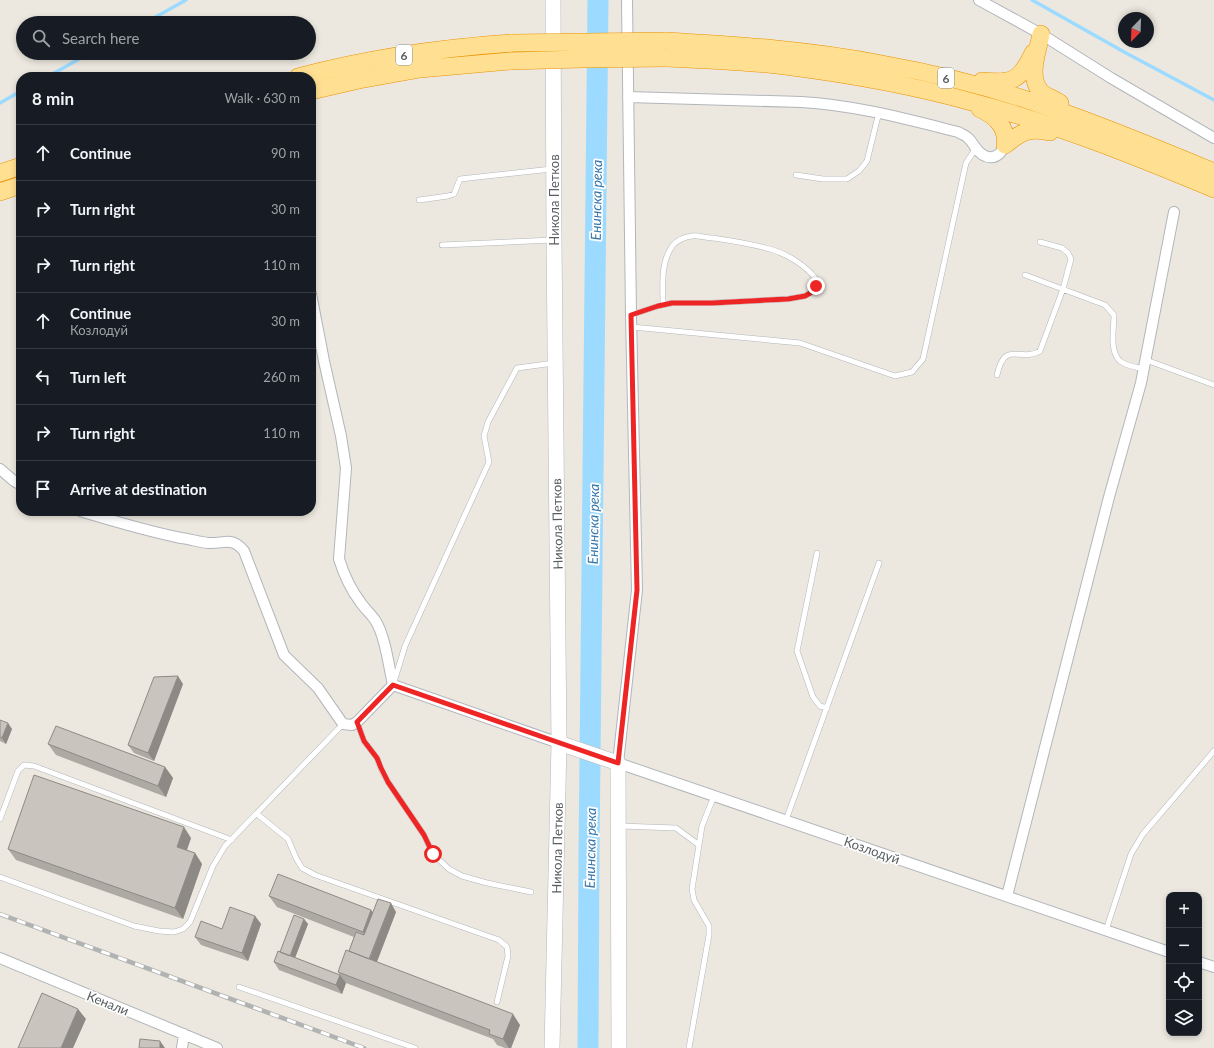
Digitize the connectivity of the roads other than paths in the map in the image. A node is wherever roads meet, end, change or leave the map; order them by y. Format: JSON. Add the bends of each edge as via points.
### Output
{"nodes":[{"id":1,"x":553,"y":0,"type":"edge"},
{"id":2,"x":627,"y":0,"type":"edge"},
{"id":3,"x":979,"y":0,"type":"edge"},
{"id":4,"x":1041,"y":34,"type":"junction"},
{"id":5,"x":666,"y":50,"type":"junction"},
{"id":6,"x":316,"y":73,"type":"edge"},
{"id":7,"x":940,"y":76,"type":"junction"},
{"id":8,"x":316,"y":90,"type":"edge"},
{"id":9,"x":938,"y":93,"type":"junction"},
{"id":10,"x":628,"y":97,"type":"junction"},
{"id":11,"x":879,"y":112,"type":"junction"},
{"id":12,"x":1107,"y":137,"type":"junction"},
{"id":13,"x":1214,"y":138,"type":"edge"},
{"id":14,"x":1005,"y":145,"type":"junction"},
{"id":15,"x":976,"y":148,"type":"junction"},
{"id":16,"x":16,"y":168,"type":"edge"},
{"id":17,"x":553,"y":169,"type":"junction"},
{"id":18,"x":1214,"y":172,"type":"edge"},
{"id":19,"x":0,"y":173,"type":"edge"},
{"id":20,"x":796,"y":175,"type":"dead end"},
{"id":21,"x":16,"y":187,"type":"edge"},
{"id":22,"x":1214,"y":190,"type":"edge"},
{"id":23,"x":0,"y":192,"type":"edge"},
{"id":24,"x":419,"y":200,"type":"dead end"},
{"id":25,"x":1174,"y":212,"type":"dead end"},
{"id":26,"x":554,"y":240,"type":"junction"},
{"id":27,"x":1040,"y":242,"type":"dead end"},
{"id":28,"x":442,"y":245,"type":"dead end"},
{"id":29,"x":1025,"y":275,"type":"dead end"},
{"id":30,"x":1063,"y":289,"type":"junction"},
{"id":31,"x":663,"y":305,"type":"junction"},
{"id":32,"x":631,"y":315,"type":"junction"},
{"id":33,"x":316,"y":320,"type":"edge"},
{"id":34,"x":632,"y":327,"type":"junction"},
{"id":35,"x":555,"y":363,"type":"junction"},
{"id":36,"x":1145,"y":364,"type":"junction"},
{"id":37,"x":997,"y":374,"type":"dead end"},
{"id":38,"x":1214,"y":385,"type":"edge"},
{"id":39,"x":0,"y":468,"type":"edge"},
{"id":40,"x":16,"y":482,"type":"edge"},
{"id":41,"x":96,"y":516,"type":"edge"},
{"id":42,"x":817,"y":553,"type":"dead end"},
{"id":43,"x":879,"y":563,"type":"dead end"},
{"id":44,"x":393,"y":685,"type":"junction"},
{"id":45,"x":827,"y":708,"type":"junction"},
{"id":46,"x":357,"y":722,"type":"junction"},
{"id":47,"x":343,"y":724,"type":"junction"},
{"id":48,"x":560,"y":743,"type":"junction"},
{"id":49,"x":1214,"y":751,"type":"edge"},
{"id":50,"x":612,"y":760,"type":"junction"},
{"id":51,"x":714,"y":796,"type":"junction"},
{"id":52,"x":257,"y":814,"type":"junction"},
{"id":53,"x":0,"y":819,"type":"edge"},
{"id":54,"x":786,"y":820,"type":"junction"},
{"id":55,"x":618,"y":826,"type":"junction"},
{"id":56,"x":232,"y":840,"type":"junction"},
{"id":57,"x":699,"y":845,"type":"junction"},
{"id":58,"x":0,"y":877,"type":"edge"},
{"id":59,"x":531,"y":892,"type":"dead end"},
{"id":60,"x":1007,"y":896,"type":"junction"},
{"id":61,"x":1106,"y":930,"type":"junction"},
{"id":62,"x":1166,"y":951,"type":"edge"},
{"id":63,"x":0,"y":958,"type":"edge"},
{"id":64,"x":1202,"y":963,"type":"edge"},
{"id":65,"x":1214,"y":967,"type":"edge"},
{"id":66,"x":239,"y":987,"type":"dead end"},
{"id":67,"x":497,"y":1002,"type":"dead end"},
{"id":68,"x":184,"y":1034,"type":"junction"},
{"id":69,"x":182,"y":1048,"type":"edge"},
{"id":70,"x":217,"y":1048,"type":"edge"},
{"id":71,"x":415,"y":1048,"type":"edge"},
{"id":72,"x":552,"y":1048,"type":"edge"},
{"id":73,"x":619,"y":1048,"type":"edge"},
{"id":74,"x":689,"y":1048,"type":"edge"}],
"edges":[{"from":1,"to":17,"type":"main road","name":"Никола Петков"},
{"from":2,"to":10,"type":"street"},
{"from":3,"to":4,"type":"street"},
{"from":4,"to":7,"type":"highway","via":[[1027,67],[1014,79],[995,82]]},
{"from":4,"to":12,"type":"highway","via":[[1034,68],[1036,85],[1041,92]]},
{"from":4,"to":13,"type":"street"},
{"from":5,"to":6,"type":"highway","number":"6","bridge":true,"via":[[512,43],[421,52]]},
{"from":5,"to":7,"type":"highway","number":"6","via":[[753,47],[881,63]]},
{"from":5,"to":8,"type":"highway","number":"6","bridge":true,"via":[[582,59],[511,61],[420,69]]},
{"from":5,"to":9,"type":"highway","number":"6","via":[[728,61],[868,78]]},
{"from":7,"to":12,"type":"highway","number":"6","via":[[1048,107]]},
{"from":9,"to":12,"type":"highway","number":"6"},
{"from":9,"to":14,"type":"highway","via":[[988,112],[1002,127]]},
{"from":10,"to":11,"type":"street","via":[[801,102]]},
{"from":10,"to":32,"type":"street"},
{"from":11,"to":15,"type":"street","via":[[958,132],[967,137]]},
{"from":11,"to":20,"type":"lane","via":[[867,162],[859,171],[847,179]]},
{"from":12,"to":14,"type":"highway","via":[[1036,130],[1017,136]]},
{"from":12,"to":18,"type":"highway","number":"6"},
{"from":12,"to":22,"type":"highway","number":"6","via":[[1156,165]]},
{"from":14,"to":15,"type":"street","via":[[999,154],[989,158],[983,156]]},
{"from":15,"to":34,"type":"lane","via":[[966,163],[924,359],[912,372],[895,376],[800,343]]},
{"from":16,"to":19,"type":"highway"},
{"from":17,"to":24,"type":"lane","via":[[460,179],[454,194]]},
{"from":17,"to":26,"type":"main road","name":"Никола Петков"},
{"from":21,"to":23,"type":"highway"},
{"from":25,"to":36,"type":"street"},
{"from":26,"to":28,"type":"lane"},
{"from":26,"to":35,"type":"main road","name":"Никола Петков"},
{"from":27,"to":30,"type":"lane","via":[[1062,248],[1071,259]]},
{"from":29,"to":30,"type":"lane"},
{"from":30,"to":36,"type":"lane","via":[[1105,305],[1114,315],[1115,351],[1120,360],[1130,365]]},
{"from":30,"to":37,"type":"lane","via":[[1040,351],[1034,355],[1005,356]]},
{"from":31,"to":31,"type":"lane","via":[[788,299],[812,292],[816,286],[816,279],[810,270],[774,250],[741,242],[693,236],[681,239],[673,245],[666,258],[663,272]]},
{"from":31,"to":32,"type":"lane"},
{"from":32,"to":34,"type":"street"},
{"from":33,"to":44,"type":"street","via":[[346,468],[339,559],[348,583],[375,621],[383,640]]},
{"from":34,"to":50,"type":"street","via":[[637,590]]},
{"from":35,"to":44,"type":"lane","via":[[517,368],[488,422],[484,436],[489,462],[405,646]]},
{"from":35,"to":48,"type":"main road","name":"Никола Петков"},
{"from":36,"to":38,"type":"lane"},
{"from":36,"to":60,"type":"street"},
{"from":39,"to":40,"type":"street"},
{"from":41,"to":47,"type":"street","via":[[208,543],[229,541],[239,544],[244,551],[284,655],[318,688]]},
{"from":42,"to":45,"type":"lane","via":[[797,651],[813,697],[820,706]]},
{"from":43,"to":45,"type":"lane"},
{"from":44,"to":46,"type":"street"},
{"from":44,"to":48,"type":"street"},
{"from":45,"to":54,"type":"lane"},
{"from":46,"to":47,"type":"street","via":[[352,725]]},
{"from":46,"to":59,"type":"lane","via":[[364,741],[377,758],[388,782],[424,835],[433,854],[449,869],[462,876]]},
{"from":47,"to":52,"type":"lane"},
{"from":48,"to":50,"type":"main road","name":"Козлодуй"},
{"from":48,"to":72,"type":"main road","name":"Никола Петков"},
{"from":49,"to":61,"type":"lane","via":[[1143,834],[1131,854]]},
{"from":50,"to":51,"type":"street","name":"Козлодуй"},
{"from":50,"to":55,"type":"main road"},
{"from":51,"to":54,"type":"street","name":"Козлодуй"},
{"from":51,"to":57,"type":"lane","via":[[702,826]]},
{"from":52,"to":56,"type":"lane"},
{"from":52,"to":67,"type":"lane","via":[[288,839],[302,868],[315,875],[499,940],[507,947],[508,956]]},
{"from":53,"to":56,"type":"lane","via":[[18,771],[24,765],[34,766]]},
{"from":54,"to":60,"type":"street","name":"Козлодуй"},
{"from":55,"to":57,"type":"lane","via":[[676,828]]},
{"from":55,"to":73,"type":"main road"},
{"from":56,"to":58,"type":"lane","via":[[225,846],[213,866],[190,922],[184,929],[174,932],[134,926]]},
{"from":57,"to":74,"type":"lane","via":[[692,889],[694,900],[709,926],[709,935]]},
{"from":60,"to":61,"type":"street","name":"Козлодуй"},
{"from":61,"to":62,"type":"street","name":"Козлодуй"},
{"from":63,"to":68,"type":"street","name":"Кенали"},
{"from":64,"to":65,"type":"street"},
{"from":66,"to":71,"type":"lane"},
{"from":68,"to":69,"type":"street"},
{"from":68,"to":70,"type":"street","name":"Кенали"}]}
